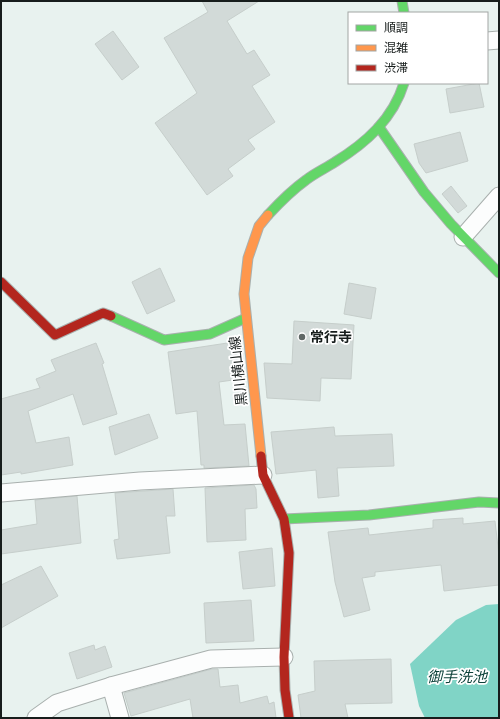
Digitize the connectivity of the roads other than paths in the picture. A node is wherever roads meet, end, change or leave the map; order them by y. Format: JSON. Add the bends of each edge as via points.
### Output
{"nodes":[{"id":1,"x":402,"y":1,"type":"edge"},
{"id":2,"x":404,"y":12,"type":"edge"},
{"id":3,"x":499,"y":40,"type":"edge"},
{"id":4,"x":488,"y":41,"type":"edge"},
{"id":5,"x":404,"y":84,"type":"edge"},
{"id":6,"x":378,"y":128,"type":"junction"},
{"id":7,"x":499,"y":196,"type":"edge"},
{"id":8,"x":463,"y":237,"type":"junction"},
{"id":9,"x":499,"y":273,"type":"edge"},
{"id":10,"x":1,"y":282,"type":"edge"},
{"id":11,"x":246,"y":318,"type":"junction"},
{"id":12,"x":263,"y":475,"type":"junction"},
{"id":13,"x":1,"y":493,"type":"edge"},
{"id":14,"x":499,"y":503,"type":"edge"},
{"id":15,"x":284,"y":518,"type":"junction"},
{"id":16,"x":284,"y":657,"type":"junction"},
{"id":17,"x":111,"y":686,"type":"junction"},
{"id":18,"x":36,"y":718,"type":"edge"},
{"id":19,"x":120,"y":718,"type":"edge"},
{"id":20,"x":289,"y":718,"type":"edge"}],
"edges":[{"from":1,"to":2,"type":"main road"},
{"from":3,"to":4,"type":"street"},
{"from":5,"to":6,"type":"main road","name":"黒川横山線","via":[[391,112]]},
{"from":6,"to":8,"type":"main road","via":[[424,192]]},
{"from":6,"to":11,"type":"main road","name":"黒川横山線","via":[[362,143],[284,197],[259,226],[248,258],[244,294]]},
{"from":7,"to":8,"type":"street"},
{"from":8,"to":9,"type":"main road"},
{"from":10,"to":11,"type":"main road","via":[[55,335],[103,314],[164,340],[210,334]]},
{"from":11,"to":12,"type":"main road","name":"黒川横山線"},
{"from":12,"to":13,"type":"street","via":[[140,481]]},
{"from":12,"to":15,"type":"main road","name":"黒川横山線"},
{"from":14,"to":15,"type":"main road","via":[[479,502],[369,515]]},
{"from":15,"to":16,"type":"main road","name":"黒川横山線","via":[[289,553]]},
{"from":16,"to":17,"type":"street","via":[[211,659]]},
{"from":16,"to":20,"type":"main road","name":"黒川横山線"},
{"from":17,"to":18,"type":"street","via":[[57,703]]},
{"from":17,"to":19,"type":"street"}]}
